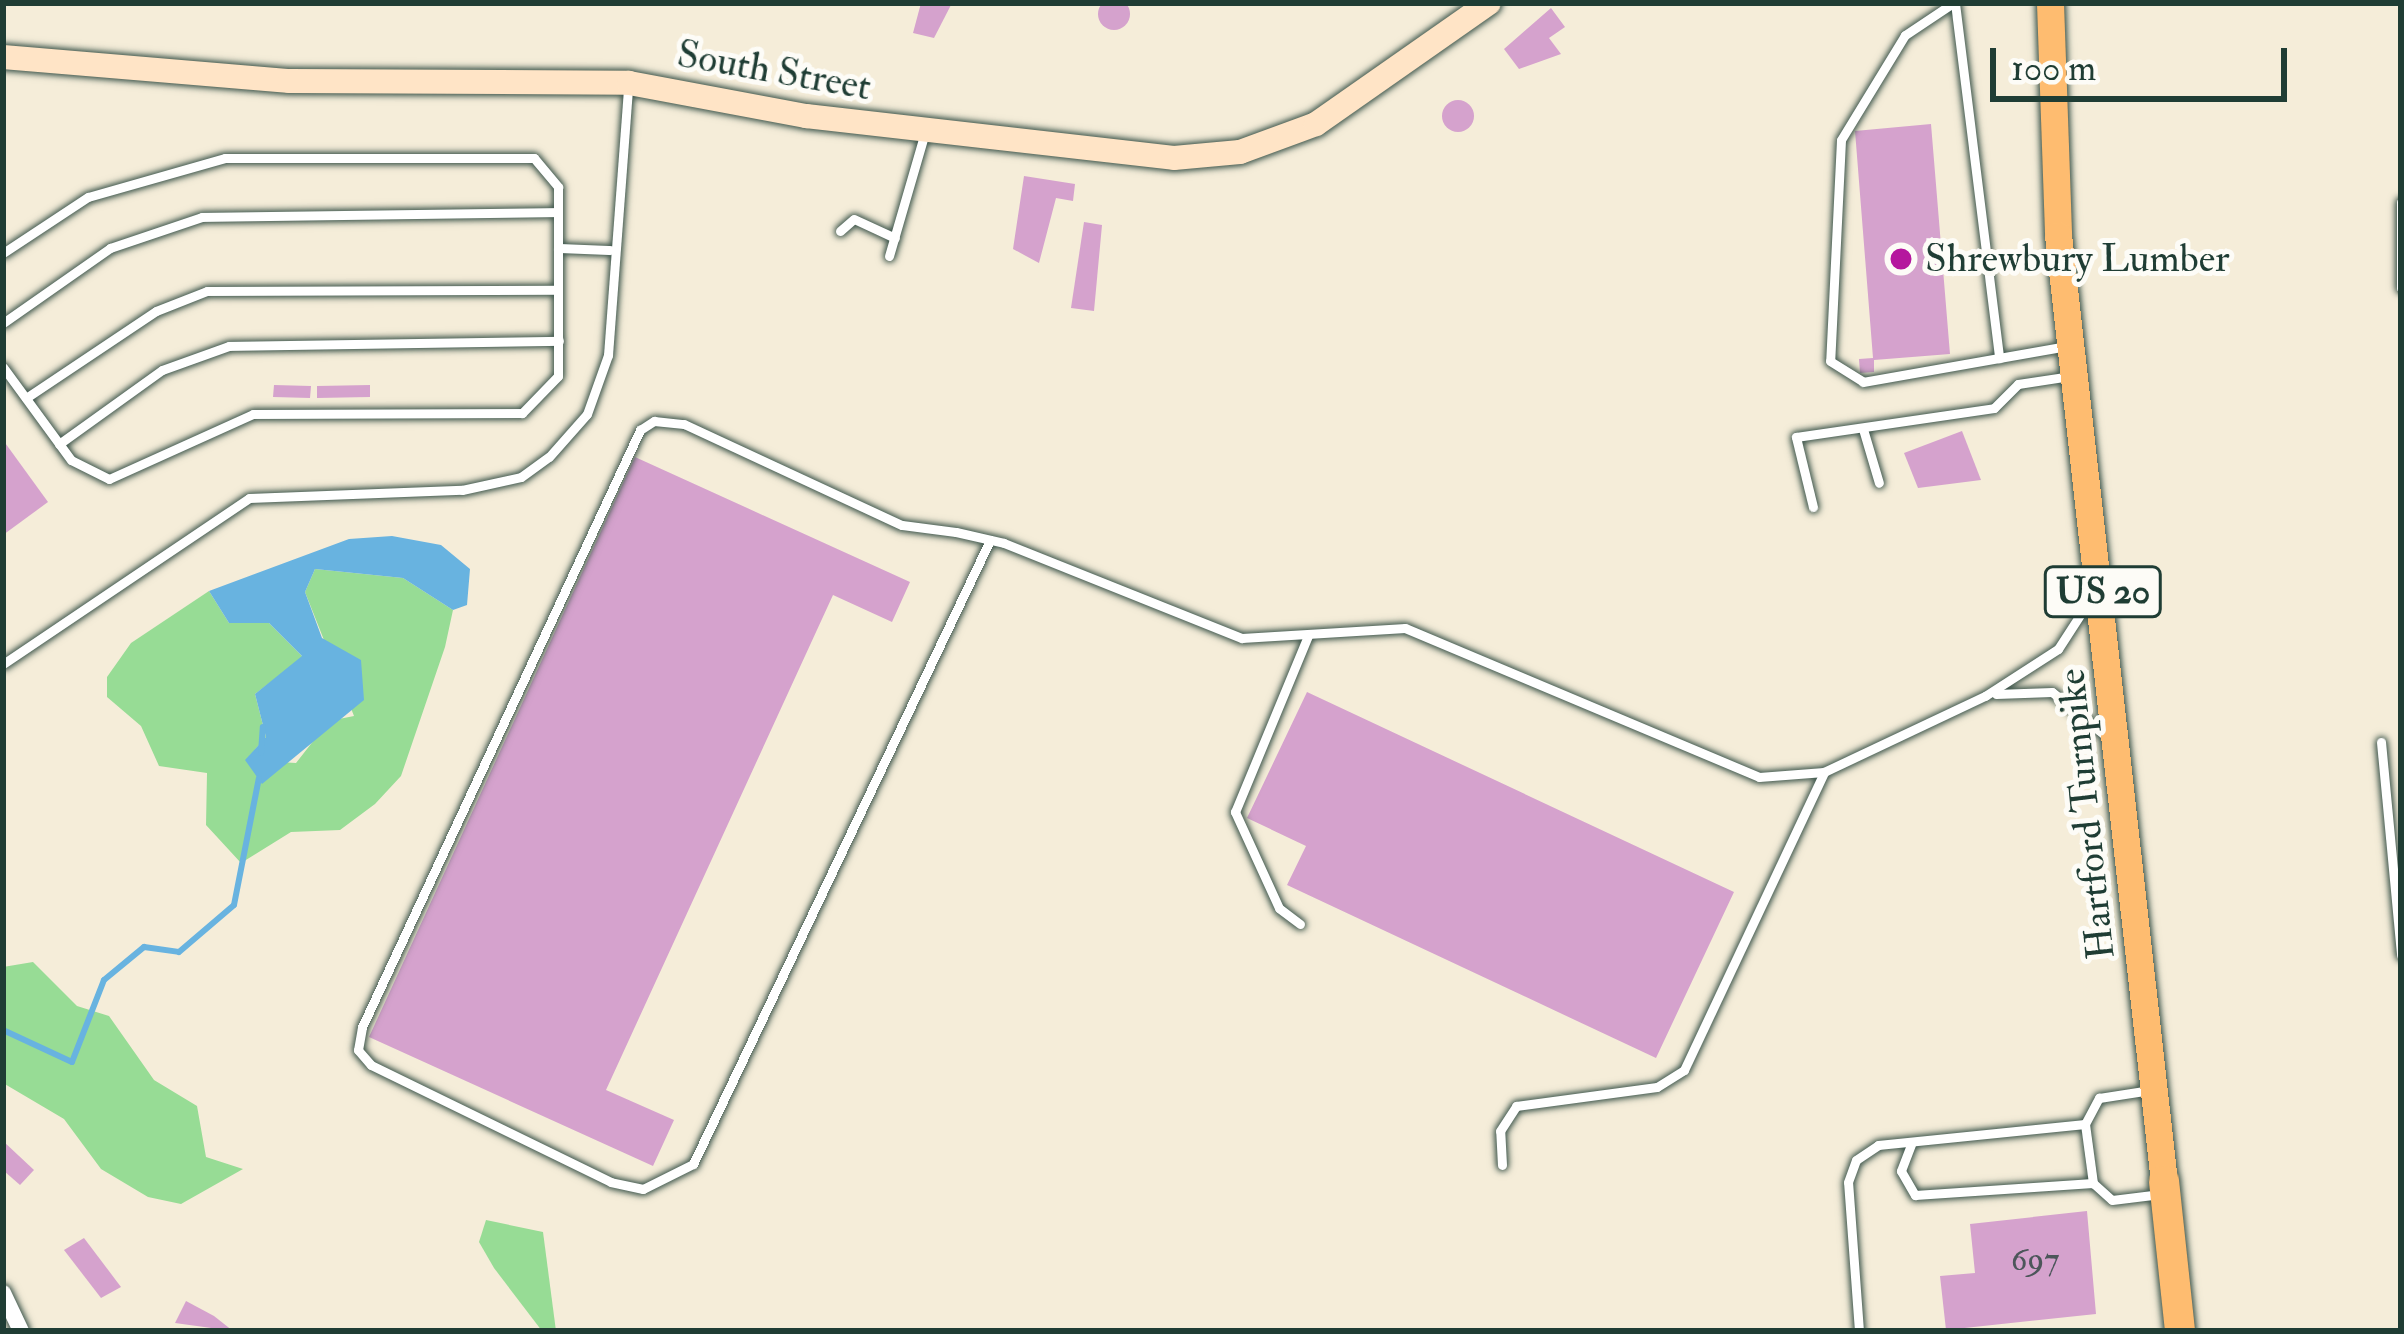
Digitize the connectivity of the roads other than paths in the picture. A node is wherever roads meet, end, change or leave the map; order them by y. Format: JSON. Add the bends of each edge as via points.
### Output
{"nodes":[{"id":1,"x":1489,"y":3,"type":"edge"},
{"id":2,"x":1954,"y":3,"type":"edge"},
{"id":3,"x":2050,"y":3,"type":"edge"},
{"id":4,"x":3,"y":57,"type":"edge"},
{"id":5,"x":629,"y":83,"type":"junction"},
{"id":6,"x":925,"y":132,"type":"junction"},
{"id":7,"x":2401,"y":202,"type":"edge"},
{"id":8,"x":558,"y":212,"type":"junction"},
{"id":9,"x":840,"y":231,"type":"dead end"},
{"id":10,"x":895,"y":238,"type":"junction"},
{"id":11,"x":558,"y":248,"type":"junction"},
{"id":12,"x":610,"y":250,"type":"junction"},
{"id":13,"x":3,"y":253,"type":"edge"},
{"id":14,"x":890,"y":256,"type":"dead end"},
{"id":15,"x":2401,"y":288,"type":"edge"},
{"id":16,"x":558,"y":290,"type":"junction"},
{"id":17,"x":3,"y":323,"type":"edge"},
{"id":18,"x":559,"y":340,"type":"junction"},
{"id":19,"x":2072,"y":345,"type":"junction"},
{"id":20,"x":1999,"y":358,"type":"junction"},
{"id":21,"x":3,"y":367,"type":"edge"},
{"id":22,"x":2077,"y":375,"type":"junction"},
{"id":23,"x":26,"y":398,"type":"junction"},
{"id":24,"x":1862,"y":429,"type":"junction"},
{"id":25,"x":59,"y":443,"type":"junction"},
{"id":26,"x":1879,"y":483,"type":"dead end"},
{"id":27,"x":1813,"y":506,"type":"dead end"},
{"id":28,"x":990,"y":540,"type":"junction"},
{"id":29,"x":2100,"y":564,"type":"junction"},
{"id":30,"x":1308,"y":636,"type":"junction"},
{"id":31,"x":3,"y":664,"type":"edge"},
{"id":32,"x":1985,"y":696,"type":"junction"},
{"id":33,"x":2381,"y":742,"type":"dead end"},
{"id":34,"x":2120,"y":754,"type":"junction"},
{"id":35,"x":1824,"y":772,"type":"junction"},
{"id":36,"x":1300,"y":924,"type":"dead end"},
{"id":37,"x":2401,"y":955,"type":"edge"},
{"id":38,"x":2155,"y":1089,"type":"junction"},
{"id":39,"x":2086,"y":1124,"type":"junction"},
{"id":40,"x":1912,"y":1142,"type":"junction"},
{"id":41,"x":1502,"y":1165,"type":"dead end"},
{"id":42,"x":2092,"y":1183,"type":"junction"},
{"id":43,"x":2165,"y":1187,"type":"junction"},
{"id":44,"x":3,"y":1292,"type":"edge"},
{"id":45,"x":21,"y":1331,"type":"edge"},
{"id":46,"x":1859,"y":1331,"type":"edge"},
{"id":47,"x":2180,"y":1331,"type":"edge"}],
"edges":[{"from":1,"to":6,"type":"street","name":"South Street","via":[[1342,109],[1240,152],[1107,155]]},
{"from":2,"to":20,"type":"lane"},
{"from":2,"to":20,"type":"lane","via":[[1905,35],[1841,140],[1830,361],[1863,382]]},
{"from":3,"to":19,"type":"main road","name":"Hartford Turnpike","number":"US 20"},
{"from":4,"to":5,"type":"street","name":"South Street","via":[[290,81]]},
{"from":5,"to":6,"type":"street","name":"South Street"},
{"from":5,"to":12,"type":"lane"},
{"from":6,"to":10,"type":"lane"},
{"from":7,"to":15,"type":"lane"},
{"from":8,"to":11,"type":"lane"},
{"from":8,"to":13,"type":"lane","via":[[554,172],[534,158],[250,155],[128,180]]},
{"from":8,"to":17,"type":"lane","via":[[274,210],[185,221],[110,248]]},
{"from":9,"to":10,"type":"lane","via":[[854,219]]},
{"from":10,"to":14,"type":"lane"},
{"from":11,"to":12,"type":"lane"},
{"from":11,"to":16,"type":"lane"},
{"from":12,"to":31,"type":"lane","via":[[601,384],[571,436],[521,477],[462,490],[249,498]]},
{"from":16,"to":18,"type":"lane"},
{"from":16,"to":23,"type":"lane","via":[[207,292],[155,310]]},
{"from":18,"to":25,"type":"lane","via":[[229,346],[162,370]]},
{"from":18,"to":25,"type":"lane","via":[[554,388],[522,413],[253,414],[109,479]]},
{"from":19,"to":20,"type":"lane"},
{"from":19,"to":22,"type":"main road","name":"Hartford Turnpike","number":"US 20"},
{"from":21,"to":23,"type":"lane"},
{"from":22,"to":24,"type":"lane","via":[[2018,384],[1994,408]]},
{"from":22,"to":29,"type":"main road","name":"Hartford Turnpike","number":"US 20"},
{"from":23,"to":25,"type":"lane"},
{"from":24,"to":26,"type":"lane"},
{"from":24,"to":27,"type":"lane","via":[[1796,437]]},
{"from":28,"to":28,"type":"lane","via":[[693,1164],[644,1189],[611,1183],[371,1065],[358,1050],[640,430],[684,424],[902,525]]},
{"from":28,"to":30,"type":"lane","via":[[1172,617],[1242,638]]},
{"from":29,"to":32,"type":"lane","via":[[2083,620],[2058,649]]},
{"from":29,"to":34,"type":"main road","name":"Hartford Turnpike","number":"US 20"},
{"from":30,"to":35,"type":"lane","via":[[1405,628],[1759,777]]},
{"from":30,"to":36,"type":"lane","via":[[1235,812],[1279,908]]},
{"from":32,"to":34,"type":"lane","via":[[2052,692]]},
{"from":32,"to":35,"type":"lane"},
{"from":33,"to":37,"type":"lane"},
{"from":34,"to":38,"type":"main road","name":"Hartford Turnpike","number":"US 20"},
{"from":35,"to":41,"type":"lane","via":[[1684,1070],[1658,1087],[1516,1106],[1500,1131]]},
{"from":38,"to":39,"type":"lane","via":[[2099,1098]]},
{"from":38,"to":43,"type":"main road","name":"Hartford Turnpike","number":"US 20"},
{"from":39,"to":40,"type":"lane"},
{"from":39,"to":42,"type":"lane"},
{"from":40,"to":42,"type":"lane","via":[[1901,1171],[1915,1195]]},
{"from":40,"to":46,"type":"lane","via":[[1878,1145],[1848,1182]]},
{"from":42,"to":43,"type":"lane","via":[[2112,1200]]},
{"from":43,"to":47,"type":"highway","name":"Hartford Turnpike","number":"US 20"},
{"from":44,"to":45,"type":"street"}]}
